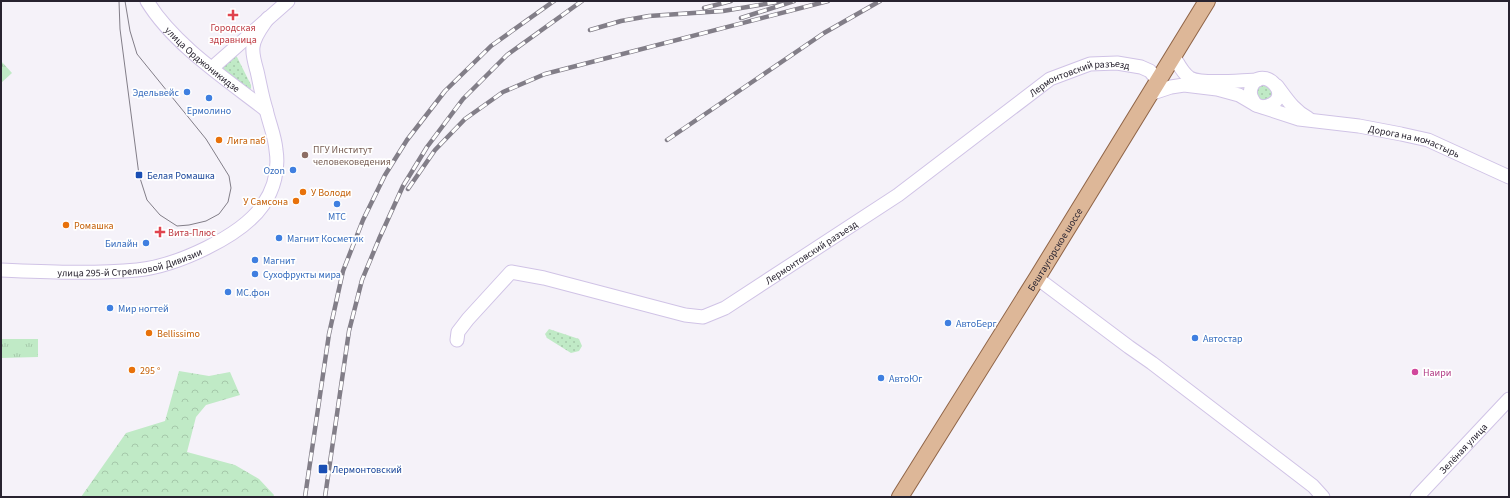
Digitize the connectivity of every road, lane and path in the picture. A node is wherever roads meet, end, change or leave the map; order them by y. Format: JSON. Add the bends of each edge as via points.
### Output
{"nodes":[{"id":1,"x":147,"y":1,"type":"edge"},
{"id":2,"x":288,"y":1,"type":"edge"},
{"id":3,"x":1207,"y":1,"type":"edge"},
{"id":4,"x":268,"y":18,"type":"junction"},
{"id":5,"x":1174,"y":55,"type":"junction"},
{"id":6,"x":212,"y":68,"type":"junction"},
{"id":7,"x":1258,"y":80,"type":"junction"},
{"id":8,"x":1278,"y":86,"type":"junction"},
{"id":9,"x":1154,"y":87,"type":"junction"},
{"id":10,"x":1260,"y":106,"type":"junction"},
{"id":11,"x":266,"y":110,"type":"junction"},
{"id":12,"x":1315,"y":121,"type":"junction"},
{"id":13,"x":1509,"y":177,"type":"edge"},
{"id":14,"x":1,"y":270,"type":"edge"},
{"id":15,"x":1037,"y":278,"type":"junction"},
{"id":16,"x":457,"y":340,"type":"dead end"},
{"id":17,"x":1509,"y":400,"type":"edge"},
{"id":18,"x":900,"y":497,"type":"edge"},
{"id":19,"x":1323,"y":497,"type":"edge"},
{"id":20,"x":1417,"y":497,"type":"edge"}],
"edges":[{"from":1,"to":6,"type":"street","name":"улица Орджоникидзе","via":[[164,25]]},
{"from":2,"to":4,"type":"street"},
{"from":3,"to":5,"type":"main road","name":"Бештаугорское шоссе"},
{"from":4,"to":6,"type":"street"},
{"from":4,"to":11,"type":"street","name":"улица 295-й Стрелковой Дивизии","via":[[255,38],[252,48]]},
{"from":5,"to":7,"type":"street","via":[[1190,78],[1202,81]]},
{"from":5,"to":9,"type":"main road","name":"Бештаугорское шоссе"},
{"from":6,"to":11,"type":"street","name":"улица Орджоникидзе"},
{"from":7,"to":8,"type":"street","via":[[1266,78]]},
{"from":7,"to":10,"type":"street","via":[[1252,84],[1250,92],[1251,99]]},
{"from":8,"to":10,"type":"street","via":[[1279,94],[1276,101],[1271,106]]},
{"from":8,"to":12,"type":"street","via":[[1291,105]]},
{"from":9,"to":10,"type":"street","name":"Дорога на монастырь","via":[[1184,85],[1217,89],[1239,95]]},
{"from":9,"to":15,"type":"main road","name":"Бештаугорское шоссе"},
{"from":9,"to":16,"type":"street","name":"Лермонтовский разъезд","via":[[1150,71],[1117,63],[1090,64],[1050,79],[898,195],[725,308],[703,317],[685,315],[544,278],[511,272],[468,319],[458,332]]},
{"from":10,"to":12,"type":"street","name":"Дорога на монастырь","via":[[1299,119]]},
{"from":11,"to":14,"type":"street","name":"улица 295-й Стрелковой Дивизии","via":[[277,151],[274,179],[263,205],[234,232],[179,259],[138,270],[53,273]]},
{"from":12,"to":13,"type":"street","name":"Дорога на монастырь","via":[[1360,126],[1428,140]]},
{"from":15,"to":18,"type":"main road","name":"Бештаугорское шоссе"},
{"from":15,"to":19,"type":"street","via":[[1313,486]]},
{"from":17,"to":20,"type":"street","name":"Зелёная улица"}]}
